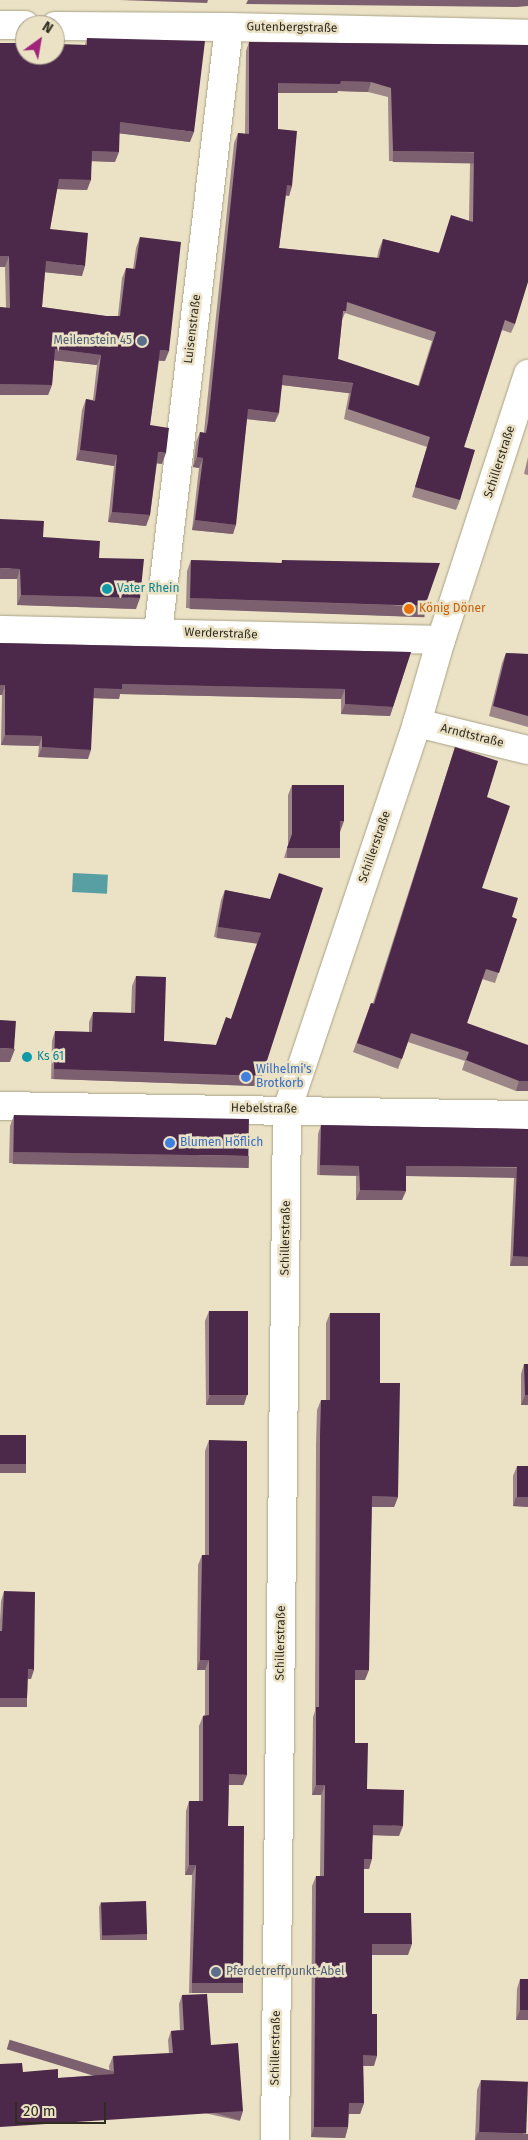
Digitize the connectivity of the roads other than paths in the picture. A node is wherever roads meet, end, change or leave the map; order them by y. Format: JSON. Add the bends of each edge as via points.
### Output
{"nodes":[{"id":1,"x":0,"y":25,"type":"edge"},
{"id":2,"x":15,"y":26,"type":"edge"},
{"id":3,"x":65,"y":26,"type":"edge"},
{"id":4,"x":229,"y":27,"type":"junction"},
{"id":5,"x":528,"y":34,"type":"edge"},
{"id":6,"x":528,"y":374,"type":"edge"},
{"id":7,"x":522,"y":414,"type":"edge"},
{"id":8,"x":0,"y":630,"type":"edge"},
{"id":9,"x":158,"y":632,"type":"junction"},
{"id":10,"x":441,"y":640,"type":"junction"},
{"id":11,"x":417,"y":722,"type":"junction"},
{"id":12,"x":528,"y":750,"type":"edge"},
{"id":13,"x":0,"y":1106,"type":"edge"},
{"id":14,"x":287,"y":1110,"type":"junction"},
{"id":15,"x":528,"y":1115,"type":"edge"},
{"id":16,"x":275,"y":2140,"type":"edge"}],
"edges":[{"from":1,"to":2,"type":"street"},
{"from":3,"to":4,"type":"street","name":"Gutenbergstraße"},
{"from":4,"to":5,"type":"street","name":"Gutenbergstraße"},
{"from":4,"to":9,"type":"street","name":"Luisenstraße"},
{"from":6,"to":7,"type":"street","name":"Schillerstraße"},
{"from":7,"to":10,"type":"street","name":"Schillerstraße"},
{"from":8,"to":9,"type":"street","name":"Werderstraße"},
{"from":9,"to":10,"type":"street","name":"Werderstraße"},
{"from":10,"to":11,"type":"street","name":"Schillerstraße"},
{"from":11,"to":12,"type":"street","name":"Arndtstraße"},
{"from":11,"to":14,"type":"street","name":"Schillerstraße"},
{"from":13,"to":14,"type":"street","name":"Hebelstraße"},
{"from":14,"to":15,"type":"street","name":"Hebelstraße"},
{"from":14,"to":16,"type":"street","name":"Schillerstraße"}]}
